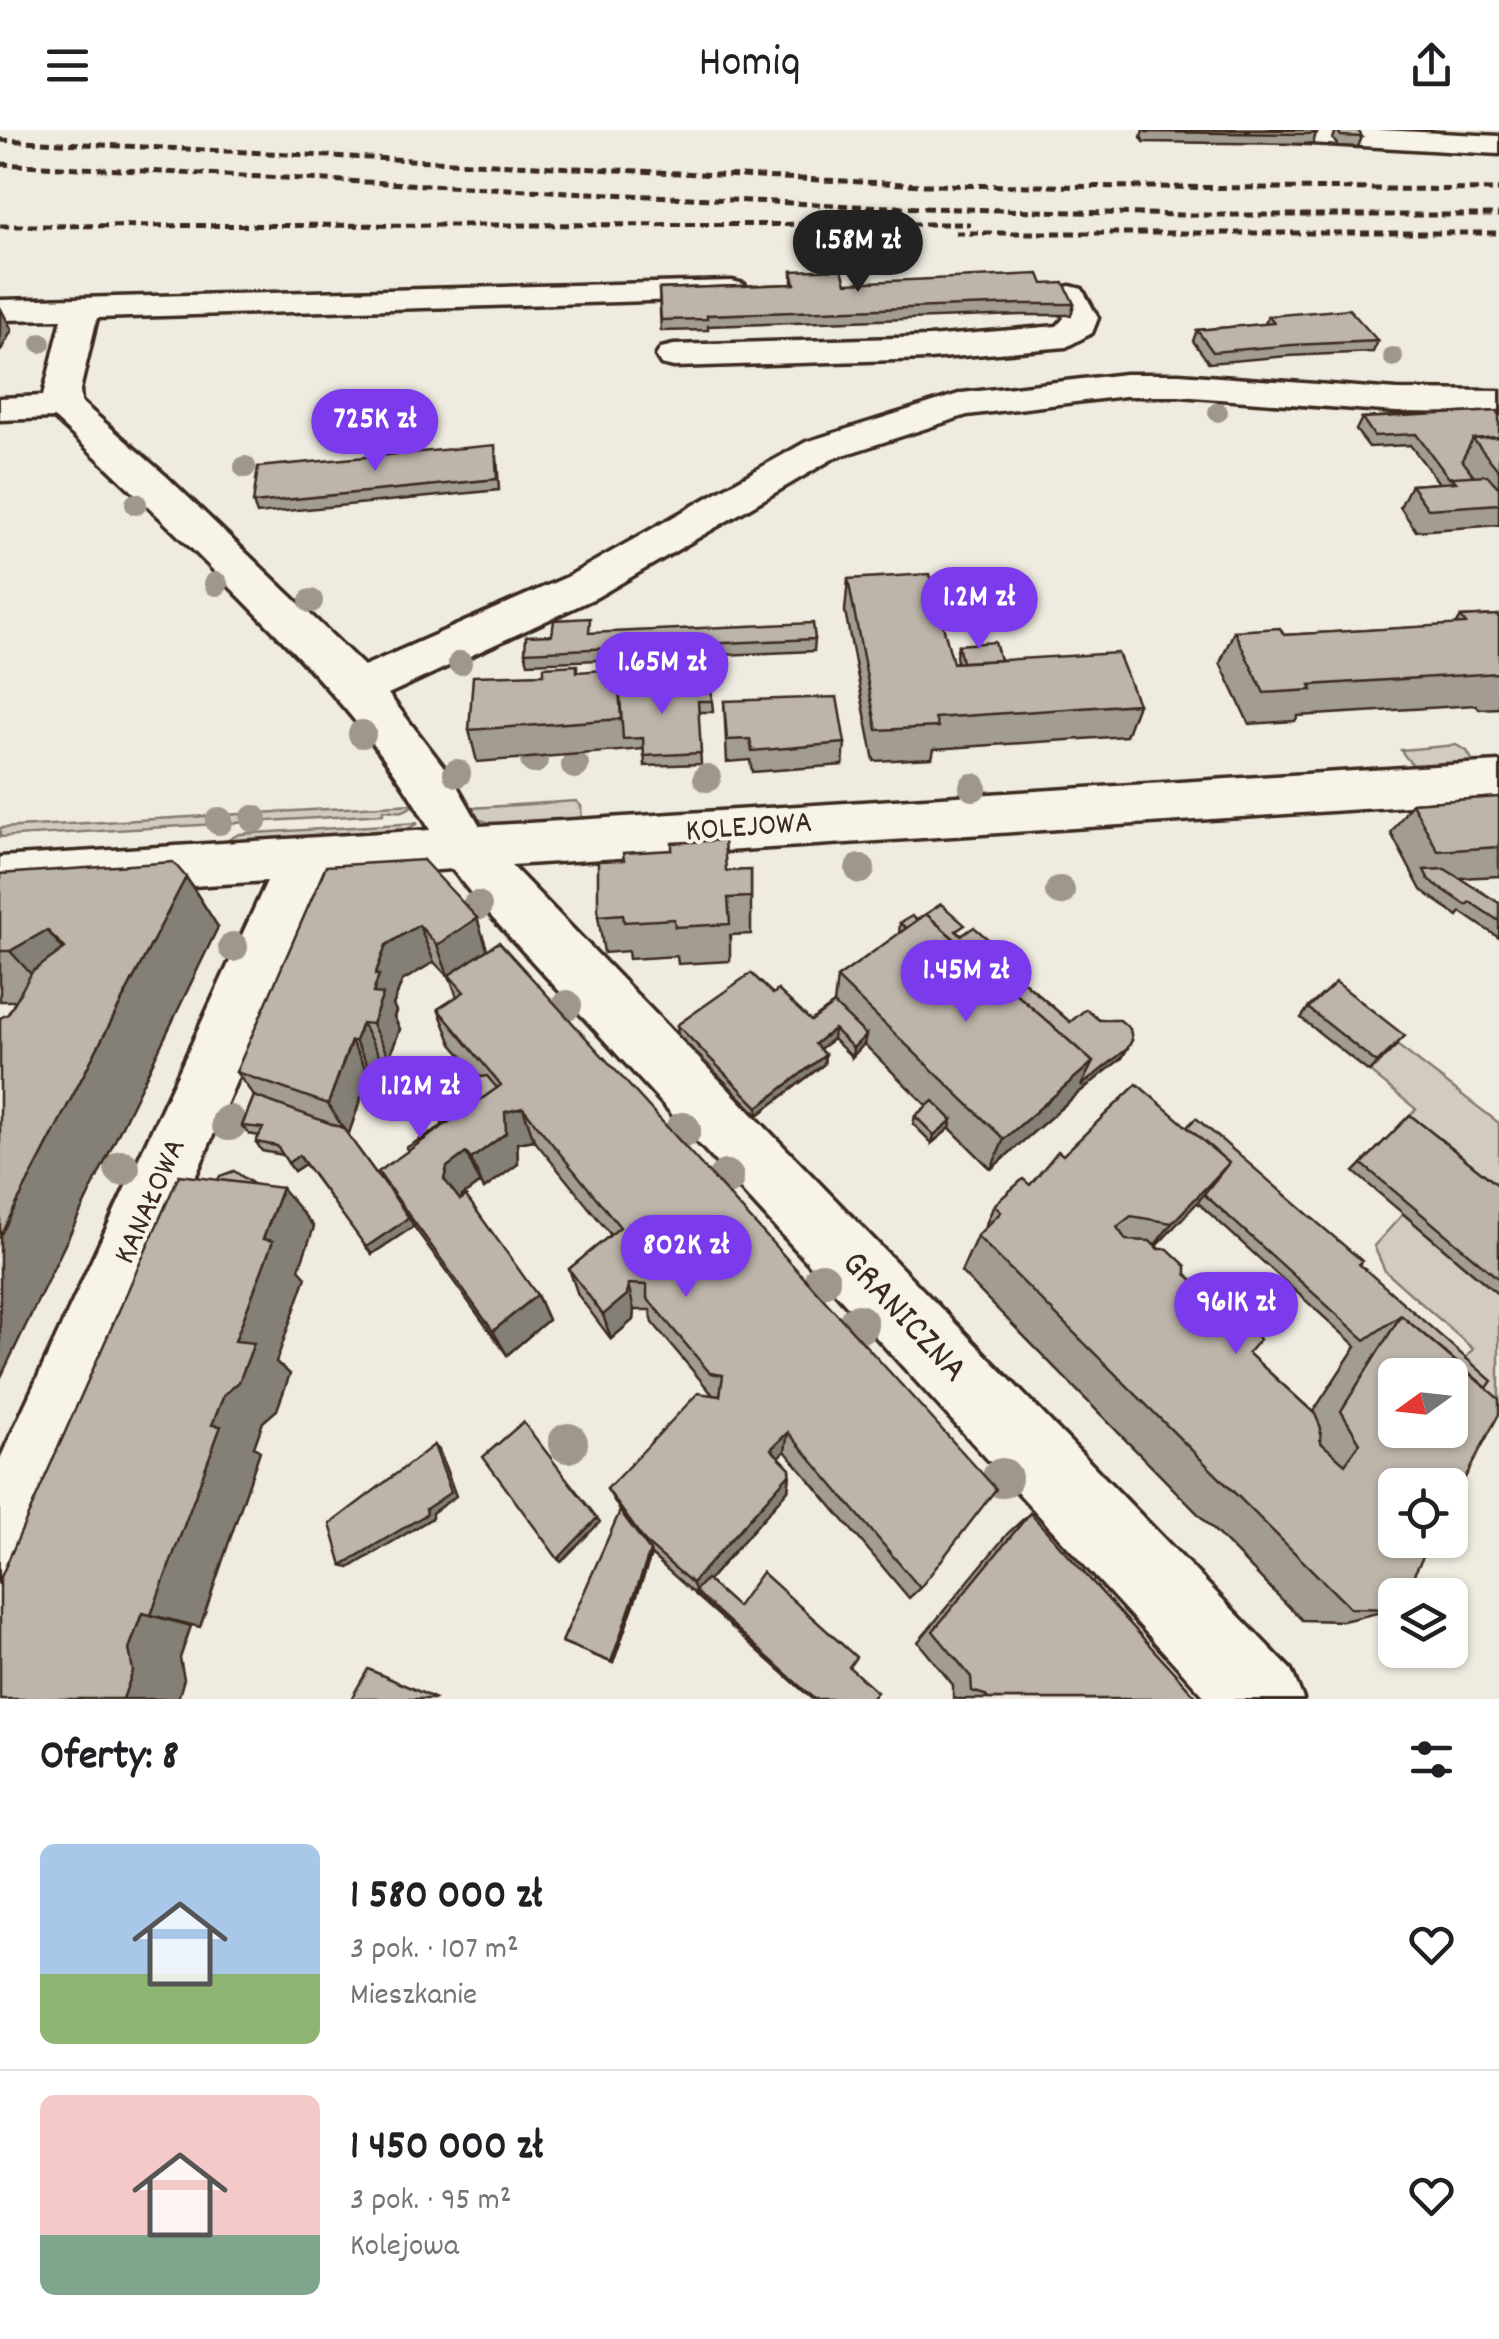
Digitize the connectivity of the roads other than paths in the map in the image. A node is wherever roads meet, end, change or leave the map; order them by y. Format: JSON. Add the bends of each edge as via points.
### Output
{"nodes":[{"id":1,"x":1219,"y":131,"type":"edge"},
{"id":2,"x":1499,"y":145,"type":"edge"},
{"id":3,"x":755,"y":290,"type":"edge"},
{"id":4,"x":1070,"y":296,"type":"edge"},
{"id":5,"x":82,"y":307,"type":"junction"},
{"id":6,"x":0,"y":310,"type":"edge"},
{"id":7,"x":928,"y":348,"type":"junction"},
{"id":8,"x":674,"y":356,"type":"dead end"},
{"id":9,"x":1499,"y":402,"type":"edge"},
{"id":10,"x":962,"y":404,"type":"junction"},
{"id":11,"x":64,"y":406,"type":"junction"},
{"id":12,"x":0,"y":409,"type":"edge"},
{"id":13,"x":358,"y":688,"type":"junction"},
{"id":14,"x":1499,"y":782,"type":"edge"},
{"id":15,"x":465,"y":848,"type":"junction"},
{"id":16,"x":304,"y":860,"type":"junction"},
{"id":17,"x":0,"y":878,"type":"edge"},
{"id":18,"x":0,"y":1544,"type":"edge"},
{"id":19,"x":1262,"y":1699,"type":"edge"}],
"edges":[{"from":1,"to":2,"type":"street"},
{"from":3,"to":5,"type":"street"},
{"from":4,"to":7,"type":"street","via":[[1081,318],[1066,336]]},
{"from":5,"to":6,"type":"street"},
{"from":5,"to":11,"type":"street","via":[[60,390]]},
{"from":7,"to":8,"type":"street"},
{"from":7,"to":10,"type":"street","via":[[931,360],[948,363]]},
{"from":9,"to":10,"type":"street","via":[[1125,385]]},
{"from":10,"to":13,"type":"street","via":[[820,450],[582,587]]},
{"from":11,"to":12,"type":"street"},
{"from":11,"to":13,"type":"street","name":"GRANICZNA"},
{"from":13,"to":15,"type":"street","name":"GRANICZNA","via":[[435,792]]},
{"from":14,"to":15,"type":"street","name":"KOLEJOWA"},
{"from":15,"to":16,"type":"street","name":"KOLEJOWA"},
{"from":15,"to":19,"type":"street","name":"GRANICZNA"},
{"from":16,"to":17,"type":"street","name":"KOLEJOWA"},
{"from":16,"to":18,"type":"street","name":"KANAŁOWA"}]}
